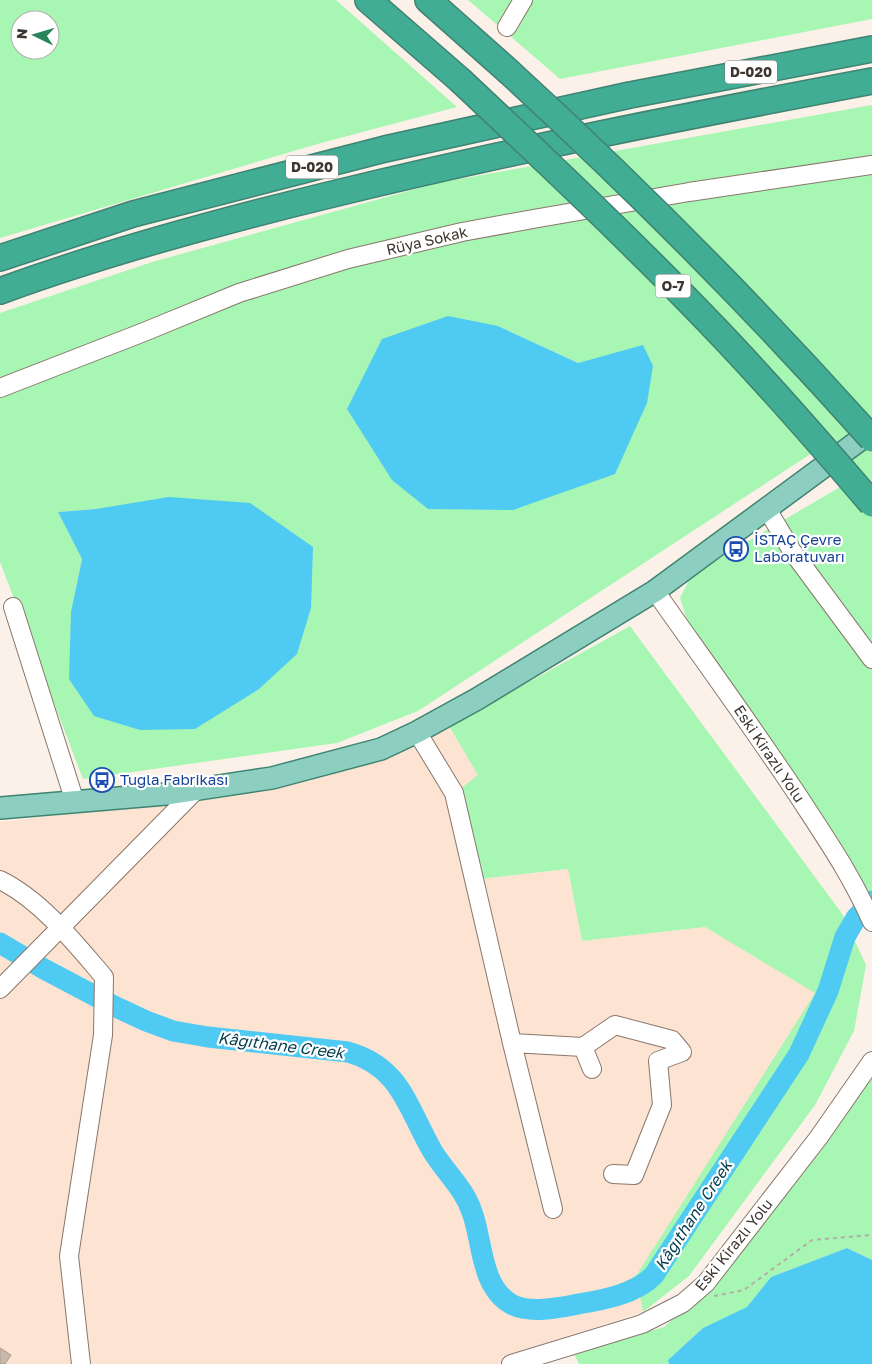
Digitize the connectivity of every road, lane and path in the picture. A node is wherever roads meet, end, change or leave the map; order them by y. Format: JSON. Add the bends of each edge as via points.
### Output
{"nodes":[{"id":1,"x":368,"y":0,"type":"edge"},
{"id":2,"x":428,"y":0,"type":"edge"},
{"id":3,"x":523,"y":0,"type":"edge"},
{"id":4,"x":507,"y":27,"type":"dead end"},
{"id":5,"x":872,"y":49,"type":"edge"},
{"id":6,"x":872,"y":81,"type":"edge"},
{"id":7,"x":846,"y":86,"type":"junction"},
{"id":8,"x":872,"y":88,"type":"edge"},
{"id":9,"x":872,"y":165,"type":"edge"},
{"id":10,"x":0,"y":258,"type":"edge"},
{"id":11,"x":0,"y":291,"type":"edge"},
{"id":12,"x":0,"y":388,"type":"edge"},
{"id":13,"x":872,"y":432,"type":"edge"},
{"id":14,"x":872,"y":439,"type":"edge"},
{"id":15,"x":872,"y":504,"type":"edge"},
{"id":16,"x":767,"y":508,"type":"junction"},
{"id":17,"x":655,"y":592,"type":"junction"},
{"id":18,"x":13,"y":607,"type":"dead end"},
{"id":19,"x":872,"y":659,"type":"edge"},
{"id":20,"x":417,"y":732,"type":"junction"},
{"id":21,"x":197,"y":789,"type":"junction"},
{"id":22,"x":75,"y":802,"type":"junction"},
{"id":23,"x":0,"y":808,"type":"edge"},
{"id":24,"x":0,"y":880,"type":"edge"},
{"id":25,"x":872,"y":922,"type":"edge"},
{"id":26,"x":61,"y":927,"type":"junction"},
{"id":27,"x":0,"y":989,"type":"edge"},
{"id":28,"x":512,"y":1043,"type":"junction"},
{"id":29,"x":583,"y":1047,"type":"junction"},
{"id":30,"x":872,"y":1061,"type":"edge"},
{"id":31,"x":592,"y":1069,"type":"dead end"},
{"id":32,"x":613,"y":1174,"type":"dead end"},
{"id":33,"x":553,"y":1209,"type":"dead end"},
{"id":34,"x":872,"y":1236,"type":"edge"},
{"id":35,"x":709,"y":1297,"type":"dead end"},
{"id":36,"x":81,"y":1364,"type":"edge"},
{"id":37,"x":511,"y":1364,"type":"edge"}],
"edges":[{"from":1,"to":15,"type":"highway","number":"O-7","bridge":true,"via":[[460,80],[582,195],[708,321]]},
{"from":2,"to":14,"type":"highway","number":"O-7","bridge":true,"via":[[591,146],[696,249]]},
{"from":3,"to":4,"type":"street"},
{"from":5,"to":10,"type":"highway","number":"D-020","via":[[630,96],[385,149],[132,214]]},
{"from":6,"to":7,"type":"highway","number":"D-020"},
{"from":7,"to":8,"type":"highway"},
{"from":7,"to":11,"type":"highway","number":"D-020","via":[[398,177],[220,222]]},
{"from":9,"to":12,"type":"street","name":"Rüya Sokak","via":[[533,218],[348,260],[238,293]]},
{"from":13,"to":16,"type":"main road"},
{"from":16,"to":17,"type":"main road"},
{"from":16,"to":19,"type":"street","via":[[792,550]]},
{"from":17,"to":20,"type":"main road"},
{"from":17,"to":25,"type":"street","name":"Eski Kirazlı Yolu","via":[[766,748],[845,867]]},
{"from":18,"to":22,"type":"street"},
{"from":20,"to":21,"type":"main road","via":[[381,749],[272,778]]},
{"from":20,"to":28,"type":"street","via":[[454,793]]},
{"from":21,"to":22,"type":"main road"},
{"from":21,"to":26,"type":"street"},
{"from":22,"to":23,"type":"main road"},
{"from":24,"to":26,"type":"street","via":[[16,888]]},
{"from":26,"to":27,"type":"street"},
{"from":26,"to":36,"type":"street","via":[[104,977],[102,1035],[69,1256]]},
{"from":28,"to":29,"type":"street"},
{"from":28,"to":33,"type":"street"},
{"from":29,"to":31,"type":"street"},
{"from":29,"to":32,"type":"street","via":[[615,1025],[672,1040],[682,1052],[658,1061],[662,1105],[634,1175]]},
{"from":30,"to":37,"type":"street","name":"Eski Kirazlı Yolu","via":[[820,1137],[706,1283],[683,1303],[642,1324]]},
{"from":34,"to":35,"type":"path","via":[[812,1240],[744,1290]]}]}
